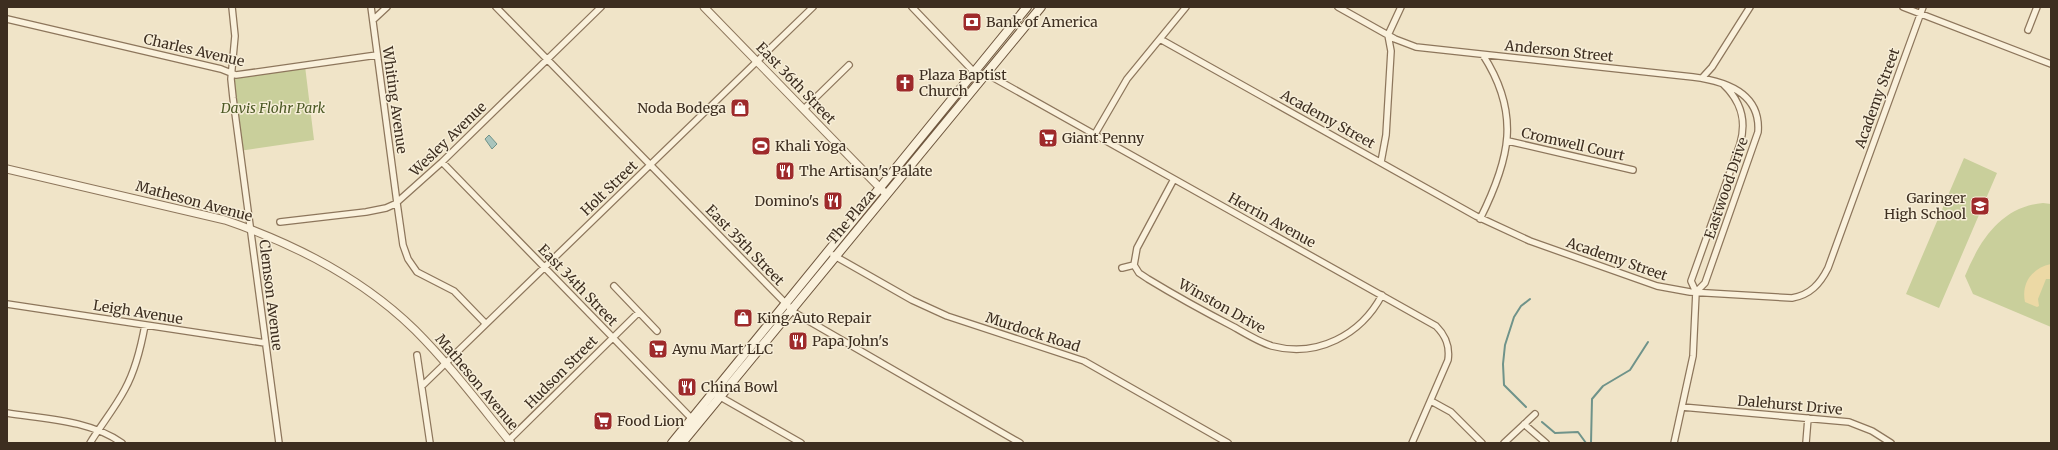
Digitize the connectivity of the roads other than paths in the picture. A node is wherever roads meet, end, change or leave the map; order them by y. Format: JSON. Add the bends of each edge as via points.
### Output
{"nodes":[{"id":1,"x":232,"y":7,"type":"edge"},
{"id":2,"x":371,"y":7,"type":"edge"},
{"id":3,"x":386,"y":7,"type":"edge"},
{"id":4,"x":496,"y":7,"type":"edge"},
{"id":5,"x":601,"y":7,"type":"edge"},
{"id":6,"x":704,"y":7,"type":"edge"},
{"id":7,"x":812,"y":7,"type":"edge"},
{"id":8,"x":912,"y":7,"type":"edge"},
{"id":9,"x":1028,"y":7,"type":"edge"},
{"id":10,"x":1041,"y":7,"type":"edge"},
{"id":11,"x":1186,"y":7,"type":"edge"},
{"id":12,"x":1338,"y":7,"type":"edge"},
{"id":13,"x":1401,"y":7,"type":"edge"},
{"id":14,"x":1750,"y":7,"type":"edge"},
{"id":15,"x":1903,"y":7,"type":"edge"},
{"id":16,"x":1923,"y":7,"type":"edge"},
{"id":17,"x":2037,"y":7,"type":"edge"},
{"id":18,"x":1921,"y":13,"type":"junction"},
{"id":19,"x":7,"y":19,"type":"edge"},
{"id":20,"x":372,"y":20,"type":"junction"},
{"id":21,"x":2028,"y":30,"type":"dead end"},
{"id":22,"x":1388,"y":35,"type":"junction"},
{"id":23,"x":1160,"y":39,"type":"junction"},
{"id":24,"x":377,"y":55,"type":"junction"},
{"id":25,"x":1483,"y":55,"type":"junction"},
{"id":26,"x":547,"y":60,"type":"junction"},
{"id":27,"x":757,"y":61,"type":"junction"},
{"id":28,"x":2051,"y":64,"type":"edge"},
{"id":29,"x":849,"y":65,"type":"dead end"},
{"id":30,"x":975,"y":73,"type":"junction"},
{"id":31,"x":985,"y":73,"type":"junction"},
{"id":32,"x":231,"y":74,"type":"junction"},
{"id":33,"x":1702,"y":78,"type":"junction"},
{"id":34,"x":1718,"y":81,"type":"junction"},
{"id":35,"x":804,"y":109,"type":"junction"},
{"id":36,"x":1095,"y":134,"type":"junction"},
{"id":37,"x":1508,"y":141,"type":"junction"},
{"id":38,"x":442,"y":162,"type":"junction"},
{"id":39,"x":1381,"y":162,"type":"junction"},
{"id":40,"x":650,"y":165,"type":"junction"},
{"id":41,"x":7,"y":169,"type":"edge"},
{"id":42,"x":1633,"y":170,"type":"dead end"},
{"id":43,"x":1174,"y":179,"type":"junction"},
{"id":44,"x":879,"y":187,"type":"junction"},
{"id":45,"x":887,"y":194,"type":"junction"},
{"id":46,"x":397,"y":203,"type":"junction"},
{"id":47,"x":1480,"y":218,"type":"junction"},
{"id":48,"x":280,"y":222,"type":"dead end"},
{"id":49,"x":250,"y":229,"type":"junction"},
{"id":50,"x":827,"y":252,"type":"junction"},
{"id":51,"x":835,"y":257,"type":"junction"},
{"id":52,"x":1134,"y":265,"type":"junction"},
{"id":53,"x":545,"y":268,"type":"junction"},
{"id":54,"x":1122,"y":268,"type":"dead end"},
{"id":55,"x":614,"y":286,"type":"dead end"},
{"id":56,"x":1696,"y":292,"type":"junction"},
{"id":57,"x":1382,"y":295,"type":"junction"},
{"id":58,"x":7,"y":304,"type":"edge"},
{"id":59,"x":789,"y":307,"type":"junction"},
{"id":60,"x":639,"y":312,"type":"junction"},
{"id":61,"x":486,"y":324,"type":"junction"},
{"id":62,"x":145,"y":325,"type":"junction"},
{"id":63,"x":657,"y":331,"type":"dead end"},
{"id":64,"x":613,"y":338,"type":"junction"},
{"id":65,"x":265,"y":343,"type":"junction"},
{"id":66,"x":417,"y":355,"type":"dead end"},
{"id":67,"x":446,"y":364,"type":"junction"},
{"id":68,"x":422,"y":386,"type":"junction"},
{"id":69,"x":717,"y":395,"type":"junction"},
{"id":70,"x":1431,"y":401,"type":"junction"},
{"id":71,"x":1682,"y":407,"type":"junction"},
{"id":72,"x":7,"y":413,"type":"edge"},
{"id":73,"x":1535,"y":414,"type":"dead end"},
{"id":74,"x":1808,"y":418,"type":"junction"},
{"id":75,"x":695,"y":422,"type":"junction"},
{"id":76,"x":1524,"y":424,"type":"junction"},
{"id":77,"x":98,"y":430,"type":"junction"},
{"id":78,"x":510,"y":442,"type":"edge"},
{"id":79,"x":1018,"y":442,"type":"edge"},
{"id":80,"x":90,"y":443,"type":"edge"},
{"id":81,"x":122,"y":443,"type":"edge"},
{"id":82,"x":279,"y":443,"type":"edge"},
{"id":83,"x":430,"y":443,"type":"edge"},
{"id":84,"x":672,"y":443,"type":"edge"},
{"id":85,"x":682,"y":443,"type":"edge"},
{"id":86,"x":801,"y":443,"type":"edge"},
{"id":87,"x":1228,"y":443,"type":"edge"},
{"id":88,"x":1412,"y":443,"type":"edge"},
{"id":89,"x":1482,"y":443,"type":"edge"},
{"id":90,"x":1504,"y":443,"type":"edge"},
{"id":91,"x":1546,"y":443,"type":"edge"},
{"id":92,"x":1674,"y":443,"type":"edge"},
{"id":93,"x":1806,"y":443,"type":"edge"},
{"id":94,"x":1890,"y":443,"type":"edge"}],
"edges":[{"from":1,"to":32,"type":"street","name":"Clemson Avenue","via":[[235,36]]},
{"from":2,"to":20,"type":"street","name":"Whiting Avenue"},
{"from":3,"to":20,"type":"street"},
{"from":4,"to":26,"type":"street","name":"East 35th Street"},
{"from":5,"to":26,"type":"street","name":"Wesley Avenue"},
{"from":6,"to":27,"type":"street","name":"East 36th Street"},
{"from":7,"to":27,"type":"street","name":"Holt Street"},
{"from":8,"to":30,"type":"street"},
{"from":9,"to":30,"type":"main road","name":"The Plaza"},
{"from":10,"to":31,"type":"main road","name":"The Plaza"},
{"from":11,"to":23,"type":"street"},
{"from":12,"to":22,"type":"street","name":"Anderson Street"},
{"from":13,"to":22,"type":"street"},
{"from":14,"to":33,"type":"street","via":[[1712,67]]},
{"from":15,"to":18,"type":"street"},
{"from":16,"to":18,"type":"street","name":"Academy Street"},
{"from":17,"to":21,"type":"street"},
{"from":18,"to":28,"type":"street"},
{"from":18,"to":56,"type":"street","name":"Academy Street","via":[[1828,268],[1821,281],[1811,291],[1792,298]]},
{"from":19,"to":32,"type":"street","name":"Charles Avenue"},
{"from":20,"to":24,"type":"street","name":"Whiting Avenue"},
{"from":22,"to":25,"type":"street","name":"Anderson Street","via":[[1416,47]]},
{"from":22,"to":39,"type":"street","via":[[1392,51],[1386,135]]},
{"from":23,"to":36,"type":"street","via":[[1127,79]]},
{"from":23,"to":39,"type":"street","name":"Academy Street"},
{"from":24,"to":32,"type":"street","name":"Charles Avenue","via":[[244,75]]},
{"from":24,"to":46,"type":"street","name":"Whiting Avenue"},
{"from":25,"to":33,"type":"street","name":"Anderson Street"},
{"from":25,"to":37,"type":"street","via":[[1504,98]]},
{"from":26,"to":38,"type":"street","name":"Wesley Avenue"},
{"from":26,"to":40,"type":"street","name":"East 35th Street"},
{"from":27,"to":35,"type":"street","name":"East 36th Street"},
{"from":27,"to":40,"type":"street","name":"Holt Street"},
{"from":29,"to":35,"type":"street"},
{"from":30,"to":44,"type":"main road","name":"The Plaza"},
{"from":31,"to":36,"type":"street","name":"Herrin Avenue"},
{"from":31,"to":45,"type":"main road","name":"The Plaza"},
{"from":32,"to":49,"type":"street","name":"Clemson Avenue"},
{"from":33,"to":34,"type":"street","name":"Eastwood Drive"},
{"from":34,"to":56,"type":"street","name":"Eastwood Drive","via":[[1737,99],[1743,130],[1691,281]]},
{"from":34,"to":56,"type":"street","name":"Eastwood Drive","via":[[1731,86],[1750,103],[1757,116],[1758,132],[1705,283]]},
{"from":35,"to":44,"type":"street","name":"East 36th Street"},
{"from":36,"to":43,"type":"street","name":"Herrin Avenue"},
{"from":37,"to":42,"type":"street","name":"Cromwell Court"},
{"from":37,"to":47,"type":"street","via":[[1501,172]]},
{"from":38,"to":46,"type":"street","name":"Wesley Avenue"},
{"from":38,"to":53,"type":"street","name":"East 34th Street"},
{"from":39,"to":47,"type":"street","name":"Academy Street"},
{"from":40,"to":53,"type":"street","name":"Holt Street"},
{"from":40,"to":59,"type":"street","name":"East 35th Street"},
{"from":41,"to":49,"type":"street","name":"Matheson Avenue","via":[[225,220]]},
{"from":43,"to":52,"type":"street","via":[[1136,248]]},
{"from":43,"to":57,"type":"street","name":"Herrin Avenue"},
{"from":44,"to":45,"type":"street","name":"East 36th Street"},
{"from":44,"to":50,"type":"main road","name":"The Plaza"},
{"from":45,"to":51,"type":"main road","name":"The Plaza"},
{"from":46,"to":48,"type":"street","name":"Wesley Avenue","via":[[373,211]]},
{"from":46,"to":61,"type":"street","name":"Whiting Avenue","via":[[403,245],[412,266],[454,291]]},
{"from":47,"to":56,"type":"street","name":"Academy Street","via":[[1525,240],[1643,282],[1674,290]]},
{"from":49,"to":65,"type":"street","name":"Clemson Avenue"},
{"from":49,"to":67,"type":"street","name":"Matheson Avenue","via":[[301,251],[353,281],[400,317]]},
{"from":50,"to":51,"type":"street","name":"Murdock Road"},
{"from":50,"to":59,"type":"main road","name":"The Plaza"},
{"from":51,"to":59,"type":"main road","name":"The Plaza"},
{"from":51,"to":87,"type":"street","name":"Murdock Road","via":[[912,300],[947,316],[1084,362]]},
{"from":52,"to":54,"type":"street"},
{"from":52,"to":57,"type":"street","name":"Winston Drive","via":[[1139,273],[1158,285],[1258,340],[1281,348],[1318,347],[1341,339],[1366,319]]},
{"from":53,"to":61,"type":"street","name":"Holt Street"},
{"from":53,"to":64,"type":"street","name":"East 34th Street"},
{"from":55,"to":60,"type":"street"},
{"from":56,"to":71,"type":"street","name":"Eastwood Drive","via":[[1693,356]]},
{"from":57,"to":70,"type":"street","name":"Herrin Avenue","via":[[1430,322],[1440,330],[1446,340],[1448,360]]},
{"from":58,"to":62,"type":"street","name":"Leigh Avenue"},
{"from":59,"to":69,"type":"main road","name":"The Plaza"},
{"from":59,"to":79,"type":"street","name":"East 35th Street","via":[[806,321]]},
{"from":60,"to":63,"type":"street"},
{"from":60,"to":64,"type":"street","name":"Hudson Street"},
{"from":61,"to":67,"type":"street","name":"Holt Street"},
{"from":62,"to":65,"type":"street","name":"Leigh Avenue"},
{"from":62,"to":77,"type":"street","via":[[133,374]]},
{"from":64,"to":75,"type":"street","name":"East 34th Street"},
{"from":64,"to":78,"type":"street","name":"Hudson Street"},
{"from":65,"to":82,"type":"street","name":"Clemson Avenue"},
{"from":66,"to":68,"type":"street"},
{"from":67,"to":68,"type":"street","name":"Holt Street"},
{"from":67,"to":78,"type":"street","name":"Matheson Avenue"},
{"from":68,"to":83,"type":"street"},
{"from":69,"to":75,"type":"main road","name":"The Plaza"},
{"from":69,"to":86,"type":"street"},
{"from":70,"to":88,"type":"street","name":"Herrin Avenue"},
{"from":70,"to":89,"type":"street","via":[[1451,412]]},
{"from":71,"to":74,"type":"street","name":"Dalehurst Drive"},
{"from":71,"to":92,"type":"street","name":"Eastwood Drive"},
{"from":72,"to":77,"type":"street","via":[[78,424]]},
{"from":73,"to":76,"type":"street"},
{"from":74,"to":93,"type":"street"},
{"from":74,"to":94,"type":"street","name":"Dalehurst Drive","via":[[1857,425]]},
{"from":75,"to":84,"type":"main road","name":"The Plaza"},
{"from":75,"to":85,"type":"main road","name":"The Plaza"},
{"from":76,"to":90,"type":"street"},
{"from":76,"to":91,"type":"street"},
{"from":77,"to":80,"type":"street"},
{"from":77,"to":81,"type":"street"}]}
